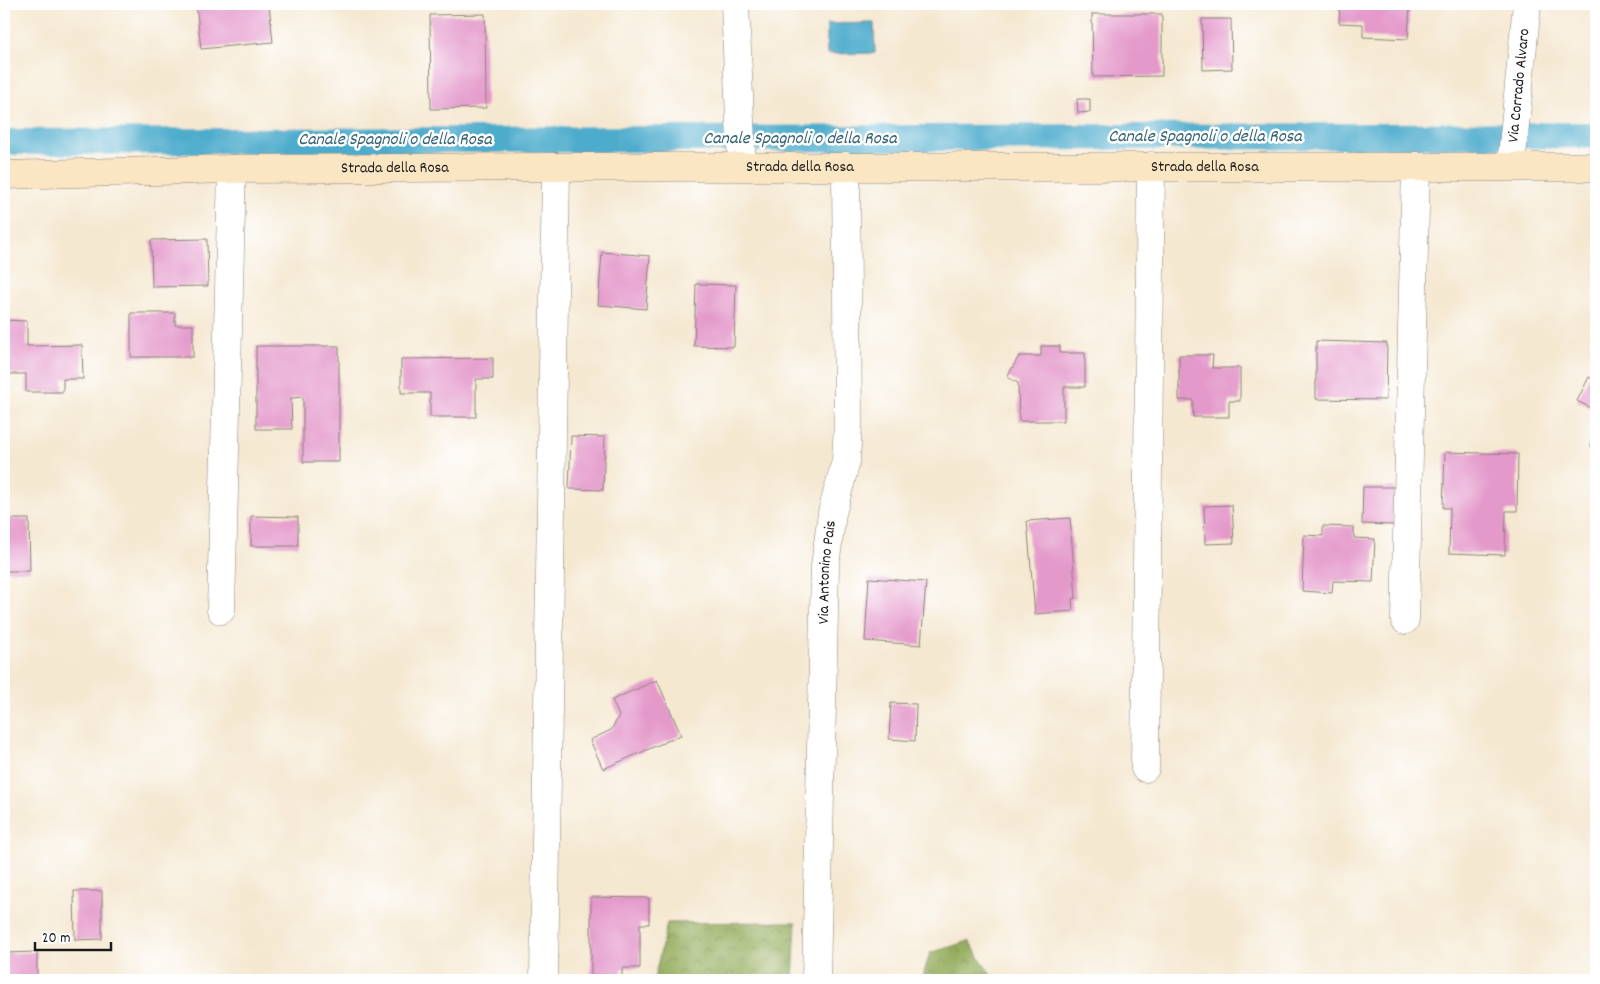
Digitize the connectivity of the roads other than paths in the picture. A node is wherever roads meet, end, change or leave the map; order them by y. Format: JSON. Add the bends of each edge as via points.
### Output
{"nodes":[{"id":1,"x":735,"y":4,"type":"edge"},
{"id":2,"x":1527,"y":4,"type":"edge"},
{"id":3,"x":742,"y":166,"type":"junction"},
{"id":4,"x":846,"y":166,"type":"junction"},
{"id":5,"x":1151,"y":166,"type":"junction"},
{"id":6,"x":1416,"y":166,"type":"junction"},
{"id":7,"x":1511,"y":166,"type":"junction"},
{"id":8,"x":556,"y":167,"type":"junction"},
{"id":9,"x":1596,"y":167,"type":"edge"},
{"id":10,"x":232,"y":169,"type":"junction"},
{"id":11,"x":4,"y":175,"type":"edge"},
{"id":12,"x":221,"y":610,"type":"dead end"},
{"id":13,"x":1405,"y":620,"type":"dead end"},
{"id":14,"x":1145,"y":768,"type":"dead end"},
{"id":15,"x":544,"y":980,"type":"edge"},
{"id":16,"x":816,"y":980,"type":"edge"}],
"edges":[{"from":1,"to":3,"type":"street"},
{"from":2,"to":7,"type":"street","name":"Via Corrado Alvaro"},
{"from":3,"to":4,"type":"street","name":"Strada della Rosa"},
{"from":3,"to":8,"type":"street","name":"Strada della Rosa"},
{"from":4,"to":5,"type":"street","name":"Strada della Rosa"},
{"from":4,"to":16,"type":"street","name":"Via Antonino Pais","via":[[848,424],[846,461],[832,513],[825,566]]},
{"from":5,"to":6,"type":"street","name":"Strada della Rosa"},
{"from":5,"to":14,"type":"street"},
{"from":6,"to":7,"type":"street","name":"Strada della Rosa"},
{"from":6,"to":13,"type":"street"},
{"from":7,"to":9,"type":"street","name":"Strada della Rosa"},
{"from":8,"to":10,"type":"street","name":"Strada della Rosa"},
{"from":8,"to":15,"type":"street"},
{"from":10,"to":11,"type":"street","name":"Strada della Rosa"},
{"from":10,"to":12,"type":"street"}]}
